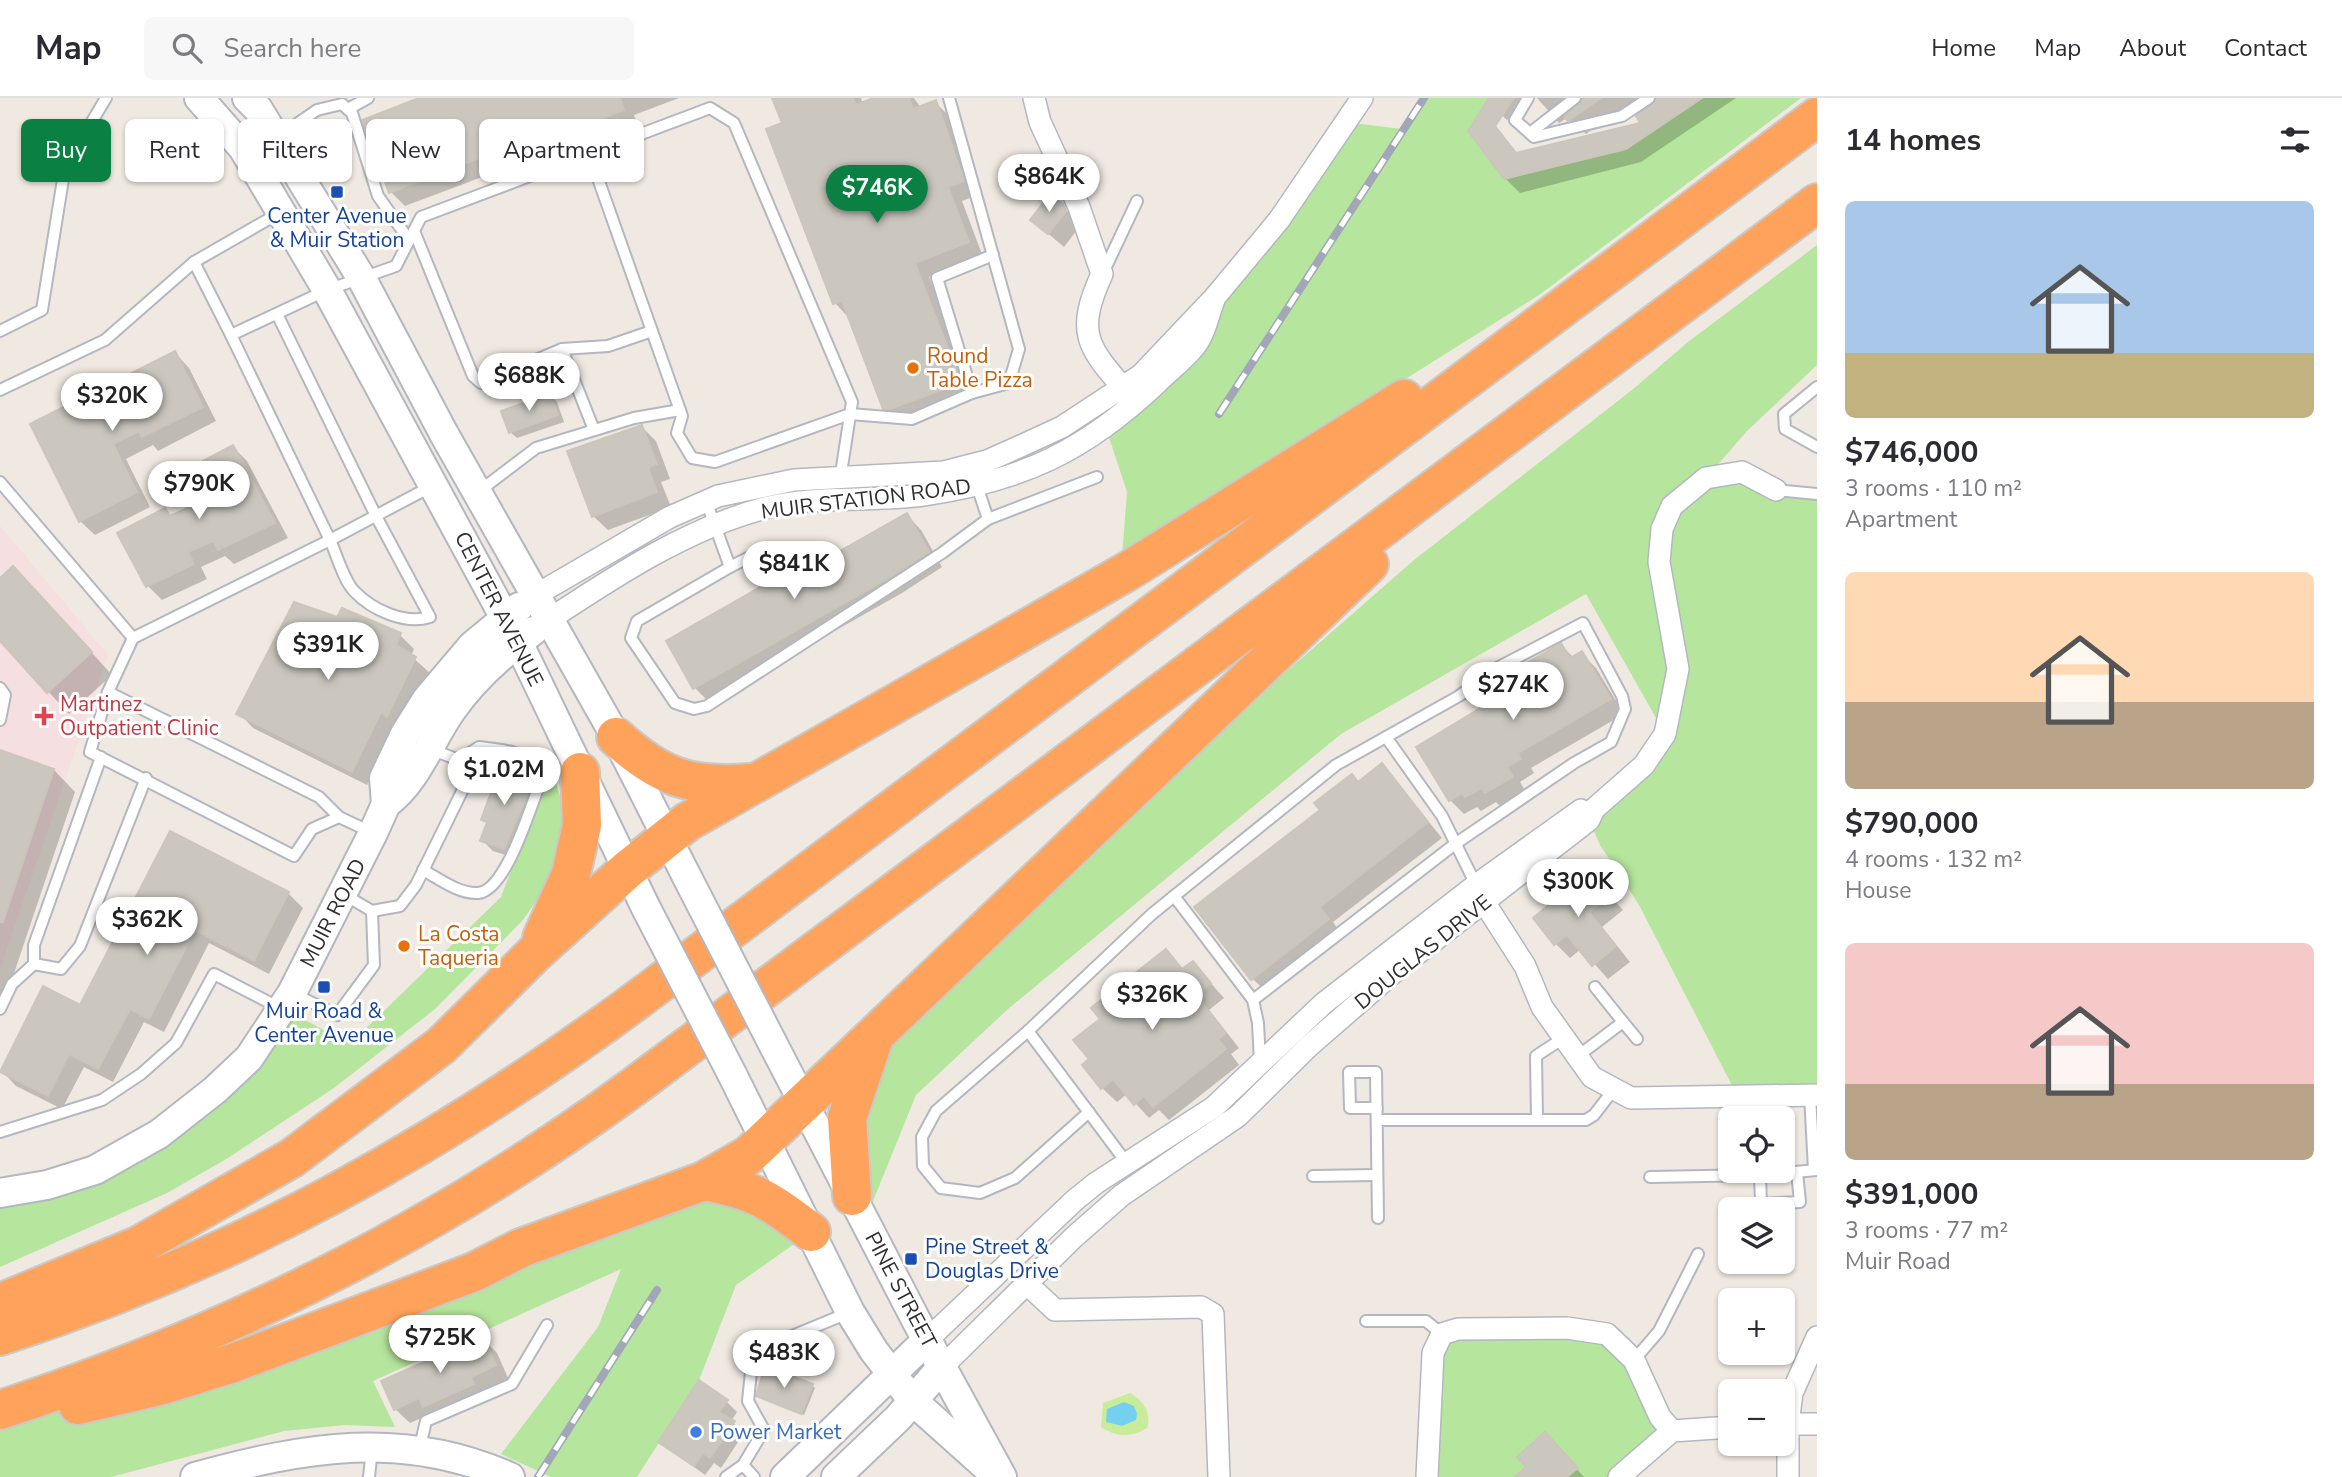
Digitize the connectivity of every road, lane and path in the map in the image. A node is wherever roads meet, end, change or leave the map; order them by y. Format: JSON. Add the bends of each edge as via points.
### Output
{"nodes":[{"id":1,"x":106,"y":98,"type":"edge"},
{"id":2,"x":200,"y":98,"type":"edge"},
{"id":3,"x":247,"y":98,"type":"edge"},
{"id":4,"x":369,"y":98,"type":"edge"},
{"id":5,"x":949,"y":98,"type":"edge"},
{"id":6,"x":1034,"y":98,"type":"edge"},
{"id":7,"x":1362,"y":98,"type":"edge"},
{"id":8,"x":1528,"y":98,"type":"edge"},
{"id":9,"x":1576,"y":98,"type":"edge"},
{"id":10,"x":1649,"y":98,"type":"edge"},
{"id":11,"x":348,"y":109,"type":"junction"},
{"id":12,"x":1817,"y":117,"type":"edge"},
{"id":13,"x":262,"y":119,"type":"edge"},
{"id":14,"x":304,"y":119,"type":"edge"},
{"id":15,"x":644,"y":133,"type":"edge"},
{"id":16,"x":1530,"y":133,"type":"junction"},
{"id":17,"x":303,"y":182,"type":"edge"},
{"id":18,"x":513,"y":182,"type":"edge"},
{"id":19,"x":599,"y":182,"type":"edge"},
{"id":20,"x":1137,"y":201,"type":"dead end"},
{"id":21,"x":1815,"y":205,"type":"edge"},
{"id":22,"x":281,"y":212,"type":"junction"},
{"id":23,"x":412,"y":236,"type":"junction"},
{"id":24,"x":993,"y":255,"type":"junction"},
{"id":25,"x":194,"y":262,"type":"junction"},
{"id":26,"x":1102,"y":274,"type":"junction"},
{"id":27,"x":362,"y":279,"type":"junction"},
{"id":28,"x":327,"y":290,"type":"junction"},
{"id":29,"x":277,"y":314,"type":"junction"},
{"id":30,"x":0,"y":331,"type":"edge"},
{"id":31,"x":652,"y":331,"type":"junction"},
{"id":32,"x":231,"y":335,"type":"junction"},
{"id":33,"x":1524,"y":337,"type":"junction"},
{"id":34,"x":562,"y":349,"type":"junction"},
{"id":35,"x":1817,"y":387,"type":"edge"},
{"id":36,"x":0,"y":390,"type":"edge"},
{"id":37,"x":972,"y":393,"type":"junction"},
{"id":38,"x":1130,"y":395,"type":"junction"},
{"id":39,"x":680,"y":410,"type":"junction"},
{"id":40,"x":850,"y":414,"type":"junction"},
{"id":41,"x":594,"y":430,"type":"junction"},
{"id":42,"x":1510,"y":432,"type":"junction"},
{"id":43,"x":1817,"y":447,"type":"edge"},
{"id":44,"x":840,"y":476,"type":"junction"},
{"id":45,"x":1097,"y":477,"type":"dead end"},
{"id":46,"x":0,"y":482,"type":"edge"},
{"id":47,"x":434,"y":485,"type":"junction"},
{"id":48,"x":977,"y":486,"type":"junction"},
{"id":49,"x":1776,"y":490,"type":"joint"},
{"id":50,"x":478,"y":492,"type":"junction"},
{"id":51,"x":1817,"y":494,"type":"edge"},
{"id":52,"x":706,"y":501,"type":"junction"},
{"id":53,"x":836,"y":501,"type":"junction"},
{"id":54,"x":376,"y":516,"type":"junction"},
{"id":55,"x":988,"y":519,"type":"junction"},
{"id":56,"x":716,"y":525,"type":"junction"},
{"id":57,"x":330,"y":540,"type":"junction"},
{"id":58,"x":767,"y":548,"type":"dead end"},
{"id":59,"x":730,"y":567,"type":"junction"},
{"id":60,"x":543,"y":607,"type":"junction"},
{"id":61,"x":505,"y":616,"type":"junction"},
{"id":62,"x":133,"y":638,"type":"junction"},
{"id":63,"x":519,"y":642,"type":"junction"},
{"id":64,"x":0,"y":688,"type":"edge"},
{"id":65,"x":108,"y":692,"type":"junction"},
{"id":66,"x":0,"y":720,"type":"edge"},
{"id":67,"x":616,"y":737,"type":"junction"},
{"id":68,"x":1386,"y":737,"type":"junction"},
{"id":69,"x":428,"y":748,"type":"junction"},
{"id":70,"x":101,"y":757,"type":"junction"},
{"id":71,"x":459,"y":760,"type":"junction"},
{"id":72,"x":580,"y":772,"type":"junction"},
{"id":73,"x":146,"y":778,"type":"junction"},
{"id":74,"x":751,"y":783,"type":"junction"},
{"id":75,"x":386,"y":804,"type":"junction"},
{"id":76,"x":339,"y":817,"type":"junction"},
{"id":77,"x":373,"y":833,"type":"junction"},
{"id":78,"x":667,"y":836,"type":"junction"},
{"id":79,"x":1455,"y":844,"type":"junction"},
{"id":80,"x":423,"y":870,"type":"junction"},
{"id":81,"x":627,"y":870,"type":"junction"},
{"id":82,"x":343,"y":894,"type":"junction"},
{"id":83,"x":1480,"y":894,"type":"junction"},
{"id":84,"x":1174,"y":896,"type":"junction"},
{"id":85,"x":372,"y":911,"type":"junction"},
{"id":86,"x":534,"y":954,"type":"junction"},
{"id":87,"x":34,"y":964,"type":"junction"},
{"id":88,"x":1595,"y":987,"type":"dead end"},
{"id":89,"x":1254,"y":1000,"type":"junction"},
{"id":90,"x":287,"y":1001,"type":"junction"},
{"id":91,"x":0,"y":1009,"type":"edge"},
{"id":92,"x":1623,"y":1022,"type":"junction"},
{"id":93,"x":878,"y":1029,"type":"junction"},
{"id":94,"x":1028,"y":1031,"type":"junction"},
{"id":95,"x":1565,"y":1037,"type":"junction"},
{"id":96,"x":1637,"y":1039,"type":"dead end"},
{"id":97,"x":1578,"y":1056,"type":"junction"},
{"id":98,"x":1260,"y":1058,"type":"junction"},
{"id":99,"x":1614,"y":1089,"type":"junction"},
{"id":100,"x":1814,"y":1095,"type":"edge"},
{"id":101,"x":803,"y":1102,"type":"junction"},
{"id":102,"x":1377,"y":1108,"type":"dead end"},
{"id":103,"x":1089,"y":1112,"type":"junction"},
{"id":104,"x":1537,"y":1119,"type":"junction"},
{"id":105,"x":1377,"y":1120,"type":"junction"},
{"id":106,"x":0,"y":1132,"type":"edge"},
{"id":107,"x":766,"y":1140,"type":"junction"},
{"id":108,"x":1126,"y":1163,"type":"junction"},
{"id":109,"x":1815,"y":1170,"type":"edge"},
{"id":110,"x":1797,"y":1172,"type":"joint"},
{"id":111,"x":1377,"y":1175,"type":"junction"},
{"id":112,"x":1313,"y":1176,"type":"dead end"},
{"id":113,"x":1718,"y":1176,"type":"edge"},
{"id":114,"x":1650,"y":1177,"type":"dead end"},
{"id":115,"x":1140,"y":1180,"type":"junction"},
{"id":116,"x":704,"y":1181,"type":"junction"},
{"id":117,"x":1760,"y":1183,"type":"edge"},
{"id":118,"x":0,"y":1193,"type":"edge"},
{"id":119,"x":852,"y":1196,"type":"junction"},
{"id":120,"x":1378,"y":1217,"type":"dead end"},
{"id":121,"x":811,"y":1232,"type":"junction"},
{"id":122,"x":1698,"y":1254,"type":"dead end"},
{"id":123,"x":1026,"y":1283,"type":"junction"},
{"id":124,"x":0,"y":1303,"type":"edge"},
{"id":125,"x":850,"y":1312,"type":"junction"},
{"id":126,"x":1366,"y":1321,"type":"dead end"},
{"id":127,"x":547,"y":1325,"type":"dead end"},
{"id":128,"x":1442,"y":1334,"type":"junction"},
{"id":129,"x":0,"y":1336,"type":"edge"},
{"id":130,"x":1817,"y":1337,"type":"edge"},
{"id":131,"x":927,"y":1340,"type":"junction"},
{"id":132,"x":1634,"y":1360,"type":"junction"},
{"id":133,"x":942,"y":1367,"type":"junction"},
{"id":134,"x":891,"y":1376,"type":"junction"},
{"id":135,"x":1795,"y":1386,"type":"edge"},
{"id":136,"x":913,"y":1401,"type":"junction"},
{"id":137,"x":0,"y":1410,"type":"edge"},
{"id":138,"x":0,"y":1418,"type":"edge"},
{"id":139,"x":1795,"y":1424,"type":"edge"},
{"id":140,"x":1817,"y":1424,"type":"edge"},
{"id":141,"x":1718,"y":1428,"type":"edge"},
{"id":142,"x":1672,"y":1430,"type":"junction"},
{"id":143,"x":372,"y":1447,"type":"junction"},
{"id":144,"x":419,"y":1451,"type":"junction"},
{"id":145,"x":1787,"y":1456,"type":"edge"},
{"id":146,"x":743,"y":1465,"type":"junction"},
{"id":147,"x":502,"y":1473,"type":"edge"},
{"id":148,"x":195,"y":1477,"type":"edge"},
{"id":149,"x":369,"y":1477,"type":"edge"},
{"id":150,"x":726,"y":1477,"type":"edge"},
{"id":151,"x":754,"y":1477,"type":"edge"},
{"id":152,"x":785,"y":1477,"type":"edge"},
{"id":153,"x":836,"y":1477,"type":"edge"},
{"id":154,"x":1000,"y":1477,"type":"edge"},
{"id":155,"x":1220,"y":1477,"type":"edge"},
{"id":156,"x":1427,"y":1477,"type":"edge"},
{"id":157,"x":1619,"y":1477,"type":"edge"},
{"id":158,"x":1788,"y":1477,"type":"edge"}],
"edges":[{"from":1,"to":30,"type":"lane","via":[[65,167],[42,310]]},
{"from":2,"to":22,"type":"street","name":"CENTER AVENUE","via":[[243,148]]},
{"from":3,"to":13,"type":"street","name":"CENTER AVENUE"},
{"from":4,"to":11,"type":"lane"},
{"from":5,"to":24,"type":"lane"},
{"from":6,"to":26,"type":"street"},
{"from":7,"to":38,"type":"street","name":"MUIR STATION ROAD","via":[[1279,220],[1215,297],[1196,345]]},
{"from":8,"to":16,"type":"lane","via":[[1515,120]]},
{"from":9,"to":16,"type":"lane"},
{"from":10,"to":16,"type":"lane","via":[[1622,116],[1534,137]]},
{"from":11,"to":14,"type":"lane","via":[[342,104],[317,110]]},
{"from":11,"to":23,"type":"lane","via":[[378,196]]},
{"from":12,"to":33,"type":"highway"},
{"from":15,"to":40,"type":"lane","via":[[710,108],[734,123],[852,402]]},
{"from":17,"to":27,"type":"street","name":"CENTER AVENUE"},
{"from":18,"to":23,"type":"lane","via":[[421,217]]},
{"from":19,"to":31,"type":"lane"},
{"from":20,"to":26,"type":"lane"},
{"from":21,"to":42,"type":"highway"},
{"from":22,"to":25,"type":"lane"},
{"from":22,"to":28,"type":"street","name":"CENTER AVENUE"},
{"from":23,"to":27,"type":"lane","via":[[396,266]]},
{"from":23,"to":34,"type":"lane","via":[[473,376],[481,383]]},
{"from":24,"to":37,"type":"lane","via":[[1019,349],[1009,383]]},
{"from":24,"to":37,"type":"lane","via":[[937,278]]},
{"from":25,"to":32,"type":"lane"},
{"from":25,"to":36,"type":"lane","via":[[105,340]]},
{"from":26,"to":38,"type":"street","via":[[1087,306],[1087,333],[1095,352]]},
{"from":27,"to":28,"type":"lane"},
{"from":27,"to":50,"type":"street","name":"CENTER AVENUE"},
{"from":28,"to":29,"type":"lane"},
{"from":28,"to":47,"type":"street","name":"CENTER AVENUE"},
{"from":29,"to":32,"type":"lane"},
{"from":29,"to":54,"type":"lane"},
{"from":31,"to":34,"type":"lane","via":[[608,346]]},
{"from":31,"to":39,"type":"lane"},
{"from":32,"to":57,"type":"lane"},
{"from":33,"to":74,"type":"highway","via":[[1393,405],[1128,571]]},
{"from":33,"to":129,"type":"highway","via":[[640,999],[509,1091],[404,1157],[255,1236],[138,1286]]},
{"from":34,"to":41,"type":"lane"},
{"from":35,"to":43,"type":"lane","via":[[1784,414],[1785,429]]},
{"from":37,"to":40,"type":"lane","via":[[912,419]]},
{"from":38,"to":44,"type":"street","name":"MUIR STATION ROAD","via":[[987,461],[944,472]]},
{"from":38,"to":48,"type":"street","name":"MUIR STATION ROAD","via":[[1106,428],[1026,471]]},
{"from":39,"to":40,"type":"lane","via":[[677,433],[692,458],[715,462]]},
{"from":39,"to":41,"type":"lane"},
{"from":40,"to":44,"type":"lane"},
{"from":41,"to":50,"type":"lane","via":[[536,449]]},
{"from":42,"to":93,"type":"highway"},
{"from":42,"to":137,"type":"highway","via":[[649,1075],[527,1161],[382,1248],[269,1305],[140,1360]]},
{"from":44,"to":52,"type":"street","name":"MUIR STATION ROAD","via":[[794,480]]},
{"from":44,"to":53,"type":"lane"},
{"from":45,"to":55,"type":"lane"},
{"from":46,"to":62,"type":"lane"},
{"from":47,"to":54,"type":"lane"},
{"from":47,"to":61,"type":"street","name":"CENTER AVENUE"},
{"from":48,"to":53,"type":"street","name":"MUIR STATION ROAD"},
{"from":48,"to":55,"type":"lane"},
{"from":49,"to":51,"type":"lane"},
{"from":49,"to":83,"type":"street","name":"DOUGLAS DRIVE","via":[[1742,472],[1706,478],[1672,506],[1662,530],[1659,562],[1678,669],[1665,734],[1644,765],[1594,809],[1589,820]]},
{"from":50,"to":60,"type":"street","name":"CENTER AVENUE"},
{"from":52,"to":56,"type":"lane"},
{"from":52,"to":60,"type":"street","name":"MUIR STATION ROAD","via":[[670,517]]},
{"from":53,"to":56,"type":"street","name":"MUIR STATION ROAD","via":[[766,508]]},
{"from":54,"to":57,"type":"lane"},
{"from":54,"to":57,"type":"lane","via":[[430,617],[418,620],[389,615],[354,590]]},
{"from":55,"to":59,"type":"lane","via":[[707,706],[694,709],[675,703],[631,638],[631,629],[637,621]]},
{"from":56,"to":59,"type":"lane"},
{"from":56,"to":60,"type":"street","name":"MUIR STATION ROAD","via":[[598,587]]},
{"from":57,"to":62,"type":"lane"},
{"from":58,"to":59,"type":"lane"},
{"from":60,"to":61,"type":"street","name":"MUIR ROAD"},
{"from":60,"to":63,"type":"street","name":"MUIR ROAD"},
{"from":60,"to":67,"type":"street","name":"CENTER AVENUE"},
{"from":61,"to":63,"type":"street","name":"CENTER AVENUE"},
{"from":61,"to":75,"type":"street","name":"MUIR ROAD","via":[[449,672],[405,734],[384,778]]},
{"from":62,"to":65,"type":"lane"},
{"from":63,"to":69,"type":"street","name":"MUIR ROAD","via":[[475,678]]},
{"from":63,"to":72,"type":"street","name":"CENTER AVENUE"},
{"from":64,"to":66,"type":"lane","via":[[5,695]]},
{"from":65,"to":70,"type":"lane","via":[[90,752]]},
{"from":65,"to":76,"type":"lane","via":[[319,797]]},
{"from":67,"to":74,"type":"highway","via":[[656,770],[675,778],[723,785]]},
{"from":67,"to":78,"type":"street","name":"CENTER AVENUE"},
{"from":68,"to":79,"type":"lane","via":[[1442,816]]},
{"from":68,"to":79,"type":"lane","via":[[1459,696],[1497,668],[1583,623],[1622,696],[1625,709],[1611,742]]},
{"from":68,"to":84,"type":"lane","via":[[1336,765]]},
{"from":69,"to":71,"type":"lane"},
{"from":69,"to":75,"type":"street","name":"MUIR ROAD","via":[[405,790]]},
{"from":70,"to":73,"type":"lane"},
{"from":70,"to":87,"type":"lane","via":[[34,945]]},
{"from":71,"to":80,"type":"lane","via":[[469,777]]},
{"from":71,"to":80,"type":"lane","via":[[479,747],[516,752],[528,758],[540,783],[493,888],[479,893],[463,891]]},
{"from":72,"to":81,"type":"street","name":"CENTER AVENUE"},
{"from":72,"to":86,"type":"highway","via":[[582,825],[571,874]]},
{"from":73,"to":76,"type":"lane","via":[[294,856],[312,829]]},
{"from":73,"to":87,"type":"lane","via":[[80,946],[61,969]]},
{"from":74,"to":78,"type":"highway"},
{"from":75,"to":77,"type":"street","name":"MUIR ROAD"},
{"from":76,"to":77,"type":"lane"},
{"from":77,"to":82,"type":"street","name":"MUIR ROAD"},
{"from":78,"to":81,"type":"highway"},
{"from":78,"to":101,"type":"street","name":"CENTER AVENUE","bridge":true},
{"from":79,"to":83,"type":"lane"},
{"from":79,"to":89,"type":"lane"},
{"from":80,"to":85,"type":"lane","via":[[400,906]]},
{"from":81,"to":86,"type":"highway"},
{"from":81,"to":107,"type":"street","name":"CENTER AVENUE","bridge":true},
{"from":82,"to":85,"type":"lane"},
{"from":82,"to":90,"type":"street","name":"MUIR ROAD"},
{"from":83,"to":95,"type":"street","via":[[1525,966],[1542,1007]]},
{"from":83,"to":98,"type":"street","via":[[1324,1003]]},
{"from":83,"to":115,"type":"street","name":"DOUGLAS DRIVE","via":[[1238,1116]]},
{"from":84,"to":89,"type":"lane"},
{"from":84,"to":94,"type":"lane"},
{"from":85,"to":90,"type":"lane","via":[[374,965],[337,1016]]},
{"from":86,"to":124,"type":"highway","via":[[442,1045],[292,1158],[138,1245]]},
{"from":87,"to":91,"type":"lane","via":[[12,984]]},
{"from":88,"to":92,"type":"lane"},
{"from":89,"to":98,"type":"lane"},
{"from":90,"to":106,"type":"lane","via":[[214,974],[176,1043],[141,1073],[102,1100]]},
{"from":90,"to":118,"type":"street","name":"MUIR ROAD","via":[[249,1058],[159,1134],[95,1170]]},
{"from":92,"to":96,"type":"lane"},
{"from":92,"to":97,"type":"lane"},
{"from":93,"to":101,"type":"highway"},
{"from":93,"to":119,"type":"highway","via":[[847,1118]]},
{"from":94,"to":103,"type":"lane"},
{"from":94,"to":103,"type":"lane","via":[[936,1111],[922,1137],[923,1166],[941,1188],[980,1193],[1015,1178]]},
{"from":95,"to":97,"type":"street"},
{"from":95,"to":104,"type":"lane","via":[[1536,1056]]},
{"from":97,"to":99,"type":"street","via":[[1592,1077]]},
{"from":98,"to":108,"type":"street","via":[[1214,1107]]},
{"from":99,"to":100,"type":"street","via":[[1631,1098]]},
{"from":99,"to":104,"type":"lane","via":[[1586,1120]]},
{"from":100,"to":109,"type":"lane"},
{"from":101,"to":107,"type":"highway"},
{"from":101,"to":119,"type":"street","name":"PINE STREET"},
{"from":102,"to":105,"type":"lane"},
{"from":103,"to":108,"type":"lane"},
{"from":104,"to":105,"type":"lane"},
{"from":105,"to":111,"type":"lane"},
{"from":107,"to":116,"type":"highway"},
{"from":107,"to":121,"type":"street","name":"PINE STREET"},
{"from":108,"to":115,"type":"lane"},
{"from":108,"to":131,"type":"street","via":[[1075,1200]]},
{"from":109,"to":110,"type":"lane"},
{"from":110,"to":117,"type":"lane","via":[[1800,1202],[1761,1204]]},
{"from":111,"to":112,"type":"lane"},
{"from":111,"to":120,"type":"lane"},
{"from":113,"to":114,"type":"lane"},
{"from":115,"to":123,"type":"street","name":"DOUGLAS DRIVE"},
{"from":116,"to":121,"type":"highway","via":[[768,1199]]},
{"from":116,"to":138,"type":"highway","via":[[233,1363],[97,1401]]},
{"from":119,"to":131,"type":"street","name":"PINE STREET"},
{"from":121,"to":125,"type":"street","name":"PINE STREET"},
{"from":122,"to":132,"type":"lane","via":[[1659,1331]]},
{"from":123,"to":133,"type":"street","name":"DOUGLAS DRIVE"},
{"from":123,"to":155,"type":"street","via":[[1055,1310],[1201,1307],[1213,1314]]},
{"from":125,"to":134,"type":"street","name":"PINE STREET"},
{"from":125,"to":146,"type":"lane","via":[[753,1352],[747,1401],[764,1430]]},
{"from":126,"to":128,"type":"lane","via":[[1426,1321]]},
{"from":127,"to":144,"type":"lane","via":[[512,1384],[426,1421]]},
{"from":128,"to":132,"type":"street","via":[[1458,1329],[1567,1328],[1607,1334]]},
{"from":128,"to":156,"type":"street","via":[[1433,1353]]},
{"from":130,"to":135,"type":"street"},
{"from":131,"to":133,"type":"street","name":"PINE STREET"},
{"from":131,"to":134,"type":"street"},
{"from":132,"to":142,"type":"street","via":[[1660,1417]]},
{"from":133,"to":136,"type":"street"},
{"from":133,"to":154,"type":"street","name":"PINE STREET"},
{"from":134,"to":136,"type":"street","name":"PINE STREET"},
{"from":134,"to":152,"type":"street"},
{"from":136,"to":153,"type":"street"},
{"from":136,"to":154,"type":"street","name":"PINE STREET"},
{"from":139,"to":140,"type":"street"},
{"from":141,"to":142,"type":"street"},
{"from":142,"to":157,"type":"street"},
{"from":143,"to":144,"type":"street"},
{"from":143,"to":148,"type":"street","via":[[273,1456]]},
{"from":143,"to":149,"type":"lane"},
{"from":144,"to":147,"type":"street"},
{"from":145,"to":158,"type":"street"},
{"from":146,"to":150,"type":"lane"},
{"from":146,"to":151,"type":"lane"}]}
